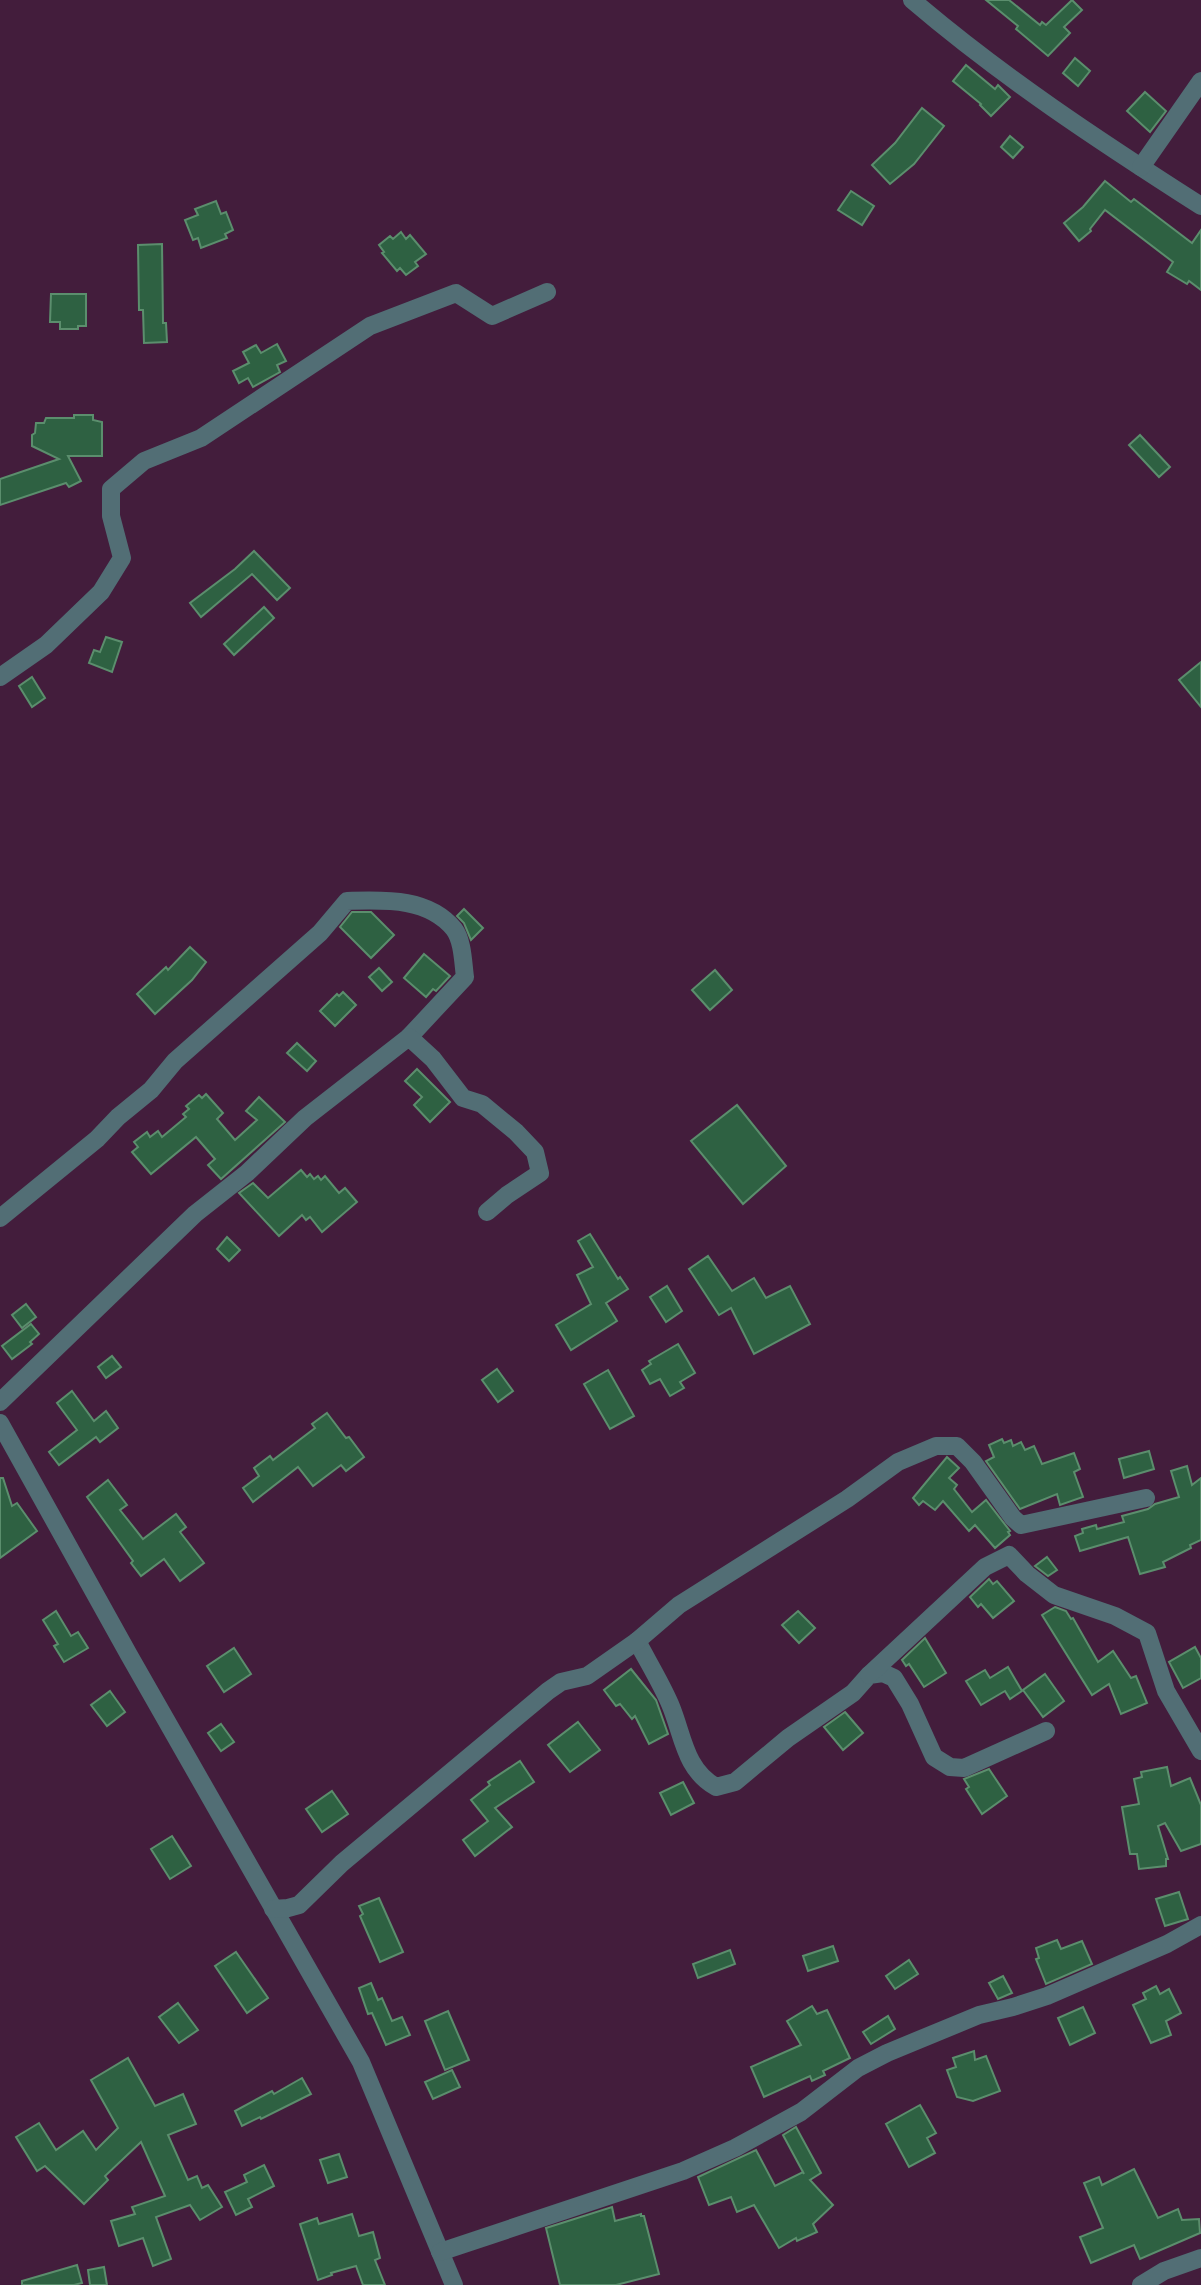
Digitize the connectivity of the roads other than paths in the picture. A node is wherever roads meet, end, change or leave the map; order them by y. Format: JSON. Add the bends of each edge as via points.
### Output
{"nodes":[{"id":1,"x":912,"y":0,"type":"edge"},
{"id":2,"x":1201,"y":81,"type":"edge"},
{"id":3,"x":1140,"y":167,"type":"junction"},
{"id":4,"x":1201,"y":206,"type":"edge"},
{"id":5,"x":547,"y":292,"type":"dead end"},
{"id":6,"x":0,"y":677,"type":"edge"},
{"id":7,"x":409,"y":1037,"type":"junction"},
{"id":8,"x":487,"y":1212,"type":"dead end"},
{"id":9,"x":0,"y":1218,"type":"edge"},
{"id":10,"x":0,"y":1402,"type":"edge"},
{"id":11,"x":0,"y":1423,"type":"edge"},
{"id":12,"x":1146,"y":1498,"type":"dead end"},
{"id":13,"x":637,"y":1642,"type":"junction"},
{"id":14,"x":869,"y":1675,"type":"junction"},
{"id":15,"x":1046,"y":1731,"type":"dead end"},
{"id":16,"x":1201,"y":1751,"type":"edge"},
{"id":17,"x":273,"y":1909,"type":"junction"},
{"id":18,"x":1201,"y":1924,"type":"edge"},
{"id":19,"x":440,"y":2252,"type":"junction"},
{"id":20,"x":1201,"y":2258,"type":"edge"},
{"id":21,"x":454,"y":2285,"type":"edge"},
{"id":22,"x":1141,"y":2285,"type":"edge"}],
"edges":[{"from":1,"to":3,"type":"street","via":[[993,65]]},
{"from":2,"to":3,"type":"street"},
{"from":3,"to":4,"type":"street"},
{"from":5,"to":6,"type":"street","via":[[492,316],[456,293],[370,326],[201,438],[144,461],[111,489],[110,516],[122,558],[101,592],[46,645]]},
{"from":7,"to":8,"type":"street","via":[[463,1098],[482,1104],[535,1152],[540,1173]]},
{"from":7,"to":9,"type":"street","via":[[465,977],[455,930],[431,910],[389,899],[347,901],[320,933],[175,1061],[151,1090]]},
{"from":7,"to":10,"type":"street","via":[[305,1118],[195,1214]]},
{"from":11,"to":17,"type":"street"},
{"from":12,"to":13,"type":"street","via":[[1021,1525],[957,1446],[936,1446],[898,1462],[679,1605]]},
{"from":13,"to":14,"type":"street","via":[[670,1704],[689,1760],[704,1780],[716,1787],[735,1782],[853,1693]]},
{"from":13,"to":17,"type":"street","via":[[587,1676],[561,1682],[548,1691],[342,1863],[299,1905]]},
{"from":14,"to":15,"type":"street","via":[[883,1673],[894,1678],[934,1757],[950,1767],[964,1768]]},
{"from":14,"to":16,"type":"street","via":[[985,1567],[1009,1555],[1054,1595],[1115,1616],[1147,1633],[1166,1691]]},
{"from":17,"to":19,"type":"street","via":[[361,2062]]},
{"from":18,"to":19,"type":"street","via":[[1167,1944],[1047,1996],[979,2015],[887,2053],[858,2068],[801,2112],[711,2159]]},
{"from":19,"to":21,"type":"street"},
{"from":20,"to":22,"type":"street"}]}
